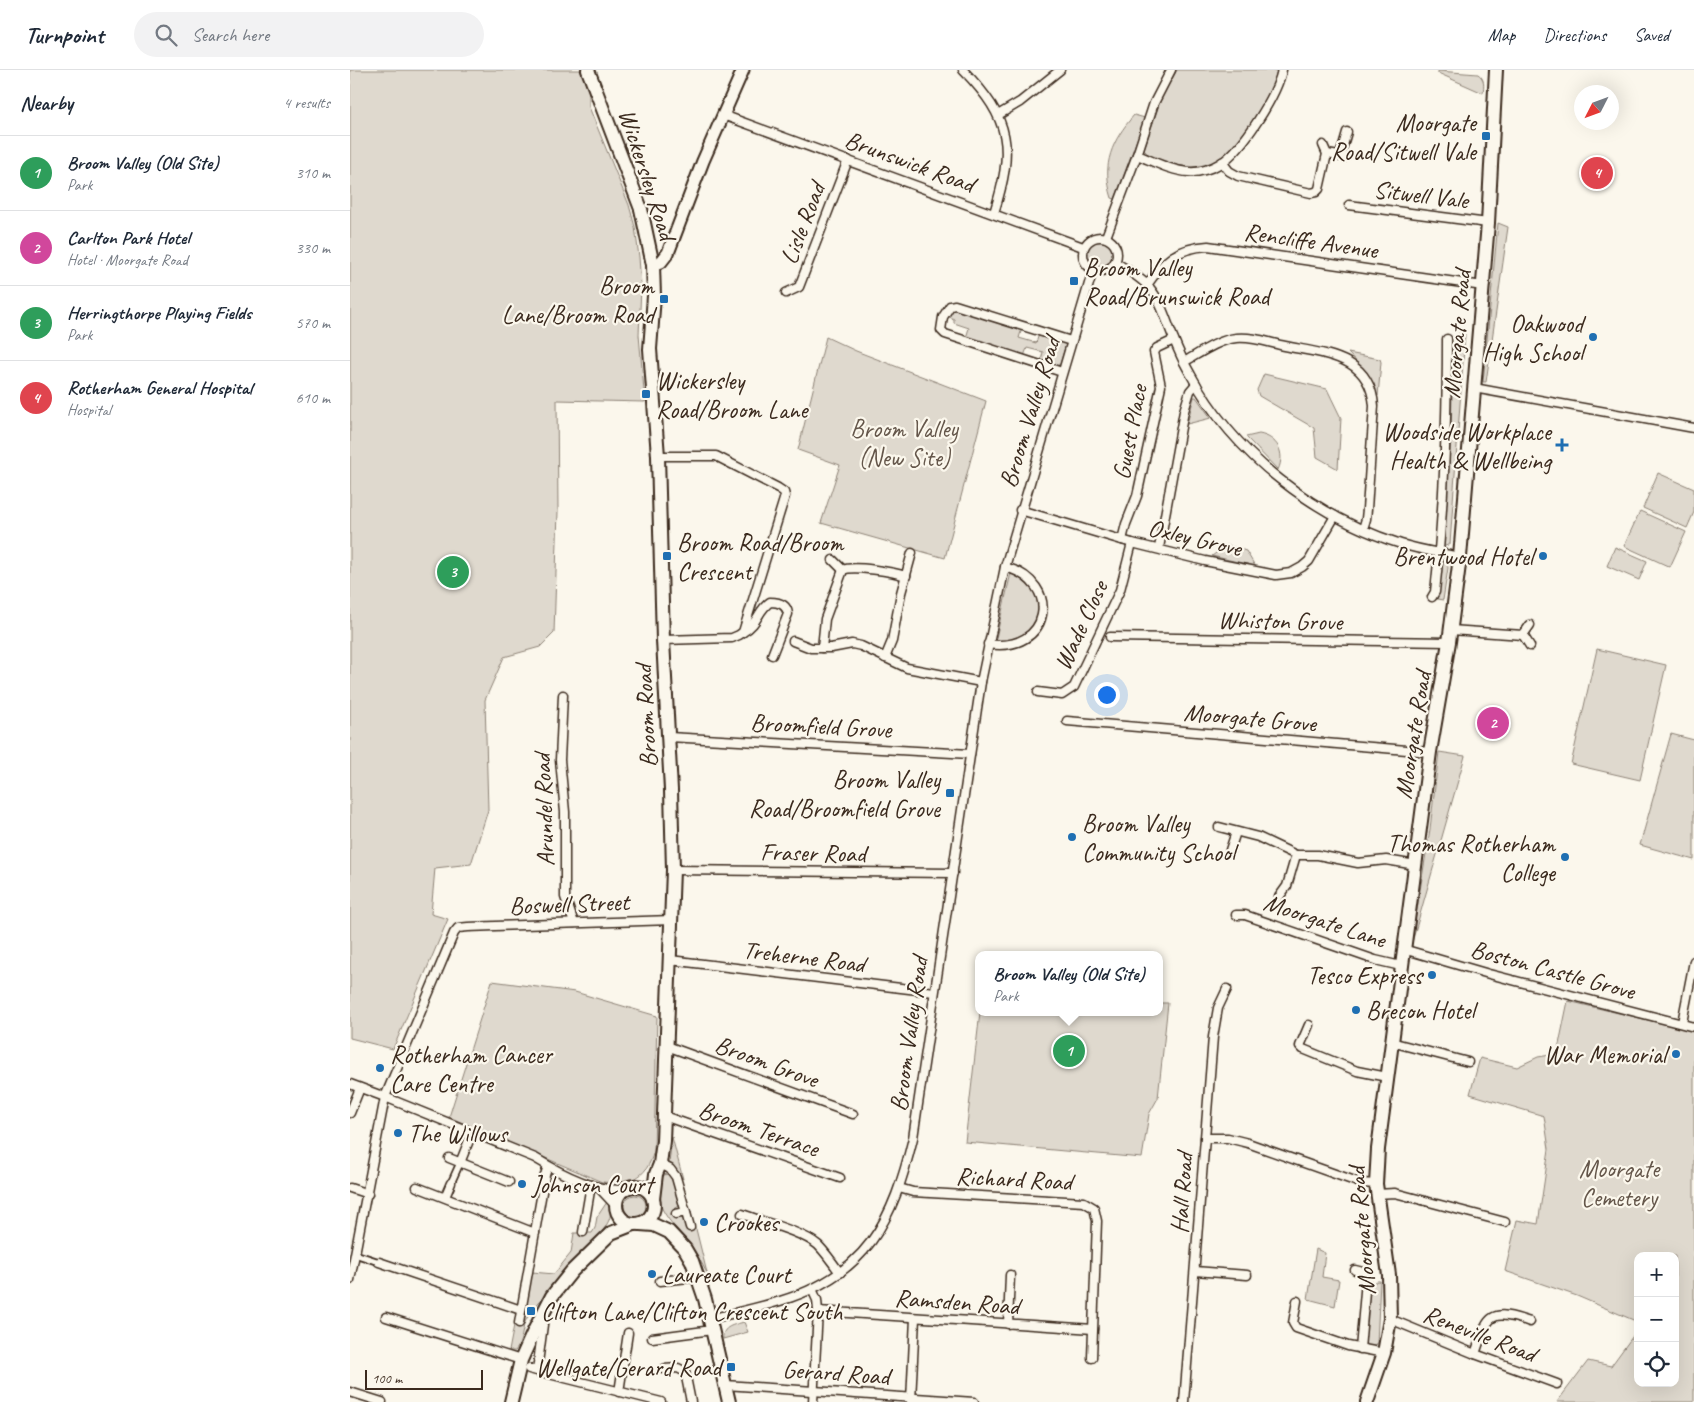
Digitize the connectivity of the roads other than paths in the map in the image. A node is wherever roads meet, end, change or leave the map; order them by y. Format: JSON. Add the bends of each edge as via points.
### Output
{"nodes":[{"id":1,"x":588,"y":70,"type":"edge"},
{"id":2,"x":743,"y":70,"type":"edge"},
{"id":3,"x":963,"y":70,"type":"edge"},
{"id":4,"x":1060,"y":70,"type":"edge"},
{"id":5,"x":1171,"y":70,"type":"edge"},
{"id":6,"x":1282,"y":70,"type":"edge"},
{"id":7,"x":1496,"y":70,"type":"edge"},
{"id":8,"x":723,"y":115,"type":"junction"},
{"id":9,"x":998,"y":115,"type":"junction"},
{"id":10,"x":1347,"y":132,"type":"dead end"},
{"id":11,"x":1323,"y":145,"type":"dead end"},
{"id":12,"x":1327,"y":154,"type":"junction"},
{"id":13,"x":1137,"y":155,"type":"junction"},
{"id":14,"x":848,"y":160,"type":"junction"},
{"id":15,"x":1222,"y":162,"type":"junction"},
{"id":16,"x":1349,"y":205,"type":"dead end"},
{"id":17,"x":994,"y":213,"type":"junction"},
{"id":18,"x":1488,"y":223,"type":"junction"},
{"id":19,"x":1106,"y":237,"type":"junction"},
{"id":20,"x":1084,"y":247,"type":"junction"},
{"id":21,"x":1115,"y":262,"type":"junction"},
{"id":22,"x":653,"y":265,"type":"junction"},
{"id":23,"x":1093,"y":270,"type":"junction"},
{"id":24,"x":1147,"y":284,"type":"junction"},
{"id":25,"x":1483,"y":286,"type":"junction"},
{"id":26,"x":786,"y":293,"type":"dead end"},
{"id":27,"x":1447,"y":339,"type":"dead end"},
{"id":28,"x":1174,"y":340,"type":"junction"},
{"id":29,"x":1071,"y":341,"type":"junction"},
{"id":30,"x":1184,"y":362,"type":"junction"},
{"id":31,"x":1062,"y":372,"type":"junction"},
{"id":32,"x":1196,"y":384,"type":"junction"},
{"id":33,"x":1474,"y":388,"type":"junction"},
{"id":34,"x":1694,"y":428,"type":"edge"},
{"id":35,"x":658,"y":456,"type":"junction"},
{"id":36,"x":1020,"y":510,"type":"junction"},
{"id":37,"x":1335,"y":516,"type":"junction"},
{"id":38,"x":1363,"y":529,"type":"junction"},
{"id":39,"x":1122,"y":540,"type":"junction"},
{"id":40,"x":1132,"y":543,"type":"junction"},
{"id":41,"x":1159,"y":548,"type":"junction"},
{"id":42,"x":912,"y":553,"type":"dead end"},
{"id":43,"x":1439,"y":553,"type":"junction"},
{"id":44,"x":1460,"y":557,"type":"junction"},
{"id":45,"x":833,"y":560,"type":"dead end"},
{"id":46,"x":1005,"y":567,"type":"junction"},
{"id":47,"x":843,"y":570,"type":"junction"},
{"id":48,"x":906,"y":576,"type":"junction"},
{"id":49,"x":1432,"y":597,"type":"dead end"},
{"id":50,"x":1530,"y":625,"type":"dead end"},
{"id":51,"x":742,"y":632,"type":"junction"},
{"id":52,"x":1523,"y":635,"type":"junction"},
{"id":53,"x":1450,"y":636,"type":"junction"},
{"id":54,"x":1110,"y":637,"type":"dead end"},
{"id":55,"x":663,"y":640,"type":"junction"},
{"id":56,"x":792,"y":641,"type":"dead end"},
{"id":57,"x":988,"y":644,"type":"junction"},
{"id":58,"x":1530,"y":646,"type":"dead end"},
{"id":59,"x":822,"y":648,"type":"junction"},
{"id":60,"x":772,"y":655,"type":"dead end"},
{"id":61,"x":885,"y":658,"type":"junction"},
{"id":62,"x":981,"y":682,"type":"junction"},
{"id":63,"x":1038,"y":692,"type":"dead end"},
{"id":64,"x":564,"y":696,"type":"dead end"},
{"id":65,"x":1067,"y":721,"type":"dead end"},
{"id":66,"x":669,"y":737,"type":"junction"},
{"id":67,"x":1430,"y":752,"type":"junction"},
{"id":68,"x":970,"y":754,"type":"junction"},
{"id":69,"x":1219,"y":827,"type":"dead end"},
{"id":70,"x":1236,"y":832,"type":"junction"},
{"id":71,"x":1230,"y":850,"type":"dead end"},
{"id":72,"x":1296,"y":854,"type":"junction"},
{"id":73,"x":1416,"y":865,"type":"junction"},
{"id":74,"x":673,"y":870,"type":"junction"},
{"id":75,"x":953,"y":873,"type":"junction"},
{"id":76,"x":1279,"y":897,"type":"dead end"},
{"id":77,"x":1236,"y":915,"type":"dead end"},
{"id":78,"x":672,"y":920,"type":"junction"},
{"id":79,"x":574,"y":923,"type":"junction"},
{"id":80,"x":1403,"y":949,"type":"junction"},
{"id":81,"x":670,"y":960,"type":"junction"},
{"id":82,"x":1694,"y":961,"type":"edge"},
{"id":83,"x":1401,"y":966,"type":"junction"},
{"id":84,"x":1227,"y":989,"type":"dead end"},
{"id":85,"x":934,"y":992,"type":"junction"},
{"id":86,"x":1682,"y":1023,"type":"junction"},
{"id":87,"x":1309,"y":1025,"type":"dead end"},
{"id":88,"x":1694,"y":1027,"type":"edge"},
{"id":89,"x":1391,"y":1042,"type":"junction"},
{"id":90,"x":667,"y":1046,"type":"junction"},
{"id":91,"x":1468,"y":1062,"type":"dead end"},
{"id":92,"x":1387,"y":1077,"type":"junction"},
{"id":93,"x":350,"y":1084,"type":"edge"},
{"id":94,"x":360,"y":1088,"type":"junction"},
{"id":95,"x":385,"y":1097,"type":"junction"},
{"id":96,"x":350,"y":1113,"type":"edge"},
{"id":97,"x":853,"y":1114,"type":"dead end"},
{"id":98,"x":664,"y":1116,"type":"junction"},
{"id":99,"x":472,"y":1133,"type":"junction"},
{"id":100,"x":1206,"y":1138,"type":"junction"},
{"id":101,"x":449,"y":1158,"type":"dead end"},
{"id":102,"x":460,"y":1163,"type":"junction"},
{"id":103,"x":548,"y":1166,"type":"junction"},
{"id":104,"x":658,"y":1169,"type":"junction"},
{"id":105,"x":840,"y":1178,"type":"dead end"},
{"id":106,"x":509,"y":1182,"type":"dead end"},
{"id":107,"x":450,"y":1183,"type":"joint"},
{"id":108,"x":591,"y":1185,"type":"junction"},
{"id":109,"x":417,"y":1187,"type":"dead end"},
{"id":110,"x":350,"y":1188,"type":"edge"},
{"id":111,"x":630,"y":1188,"type":"junction"},
{"id":112,"x":899,"y":1188,"type":"junction"},
{"id":113,"x":600,"y":1189,"type":"junction"},
{"id":114,"x":1377,"y":1189,"type":"junction"},
{"id":115,"x":368,"y":1194,"type":"junction"},
{"id":116,"x":445,"y":1197,"type":"junction"},
{"id":117,"x":654,"y":1202,"type":"junction"},
{"id":118,"x":617,"y":1209,"type":"junction"},
{"id":119,"x":686,"y":1212,"type":"junction"},
{"id":120,"x":676,"y":1214,"type":"dead end"},
{"id":121,"x":742,"y":1214,"type":"dead end"},
{"id":122,"x":1505,"y":1222,"type":"dead end"},
{"id":123,"x":637,"y":1224,"type":"junction"},
{"id":124,"x":690,"y":1227,"type":"dead end"},
{"id":125,"x":583,"y":1232,"type":"dead end"},
{"id":126,"x":669,"y":1232,"type":"junction"},
{"id":127,"x":536,"y":1233,"type":"junction"},
{"id":128,"x":611,"y":1233,"type":"junction"},
{"id":129,"x":355,"y":1254,"type":"junction"},
{"id":130,"x":379,"y":1262,"type":"joint"},
{"id":131,"x":1355,"y":1270,"type":"dead end"},
{"id":132,"x":1195,"y":1271,"type":"junction"},
{"id":133,"x":840,"y":1273,"type":"junction"},
{"id":134,"x":1010,"y":1274,"type":"dead end"},
{"id":135,"x":1247,"y":1275,"type":"dead end"},
{"id":136,"x":698,"y":1277,"type":"junction"},
{"id":137,"x":350,"y":1280,"type":"edge"},
{"id":138,"x":660,"y":1281,"type":"dead end"},
{"id":139,"x":812,"y":1289,"type":"junction"},
{"id":140,"x":1297,"y":1301,"type":"dead end"},
{"id":141,"x":545,"y":1308,"type":"junction"},
{"id":142,"x":521,"y":1310,"type":"junction"},
{"id":143,"x":818,"y":1312,"type":"junction"},
{"id":144,"x":386,"y":1317,"type":"dead end"},
{"id":145,"x":916,"y":1318,"type":"junction"},
{"id":146,"x":1390,"y":1319,"type":"junction"},
{"id":147,"x":1530,"y":1322,"type":"dead end"},
{"id":148,"x":519,"y":1323,"type":"dead end"},
{"id":149,"x":711,"y":1324,"type":"junction"},
{"id":150,"x":1008,"y":1324,"type":"junction"},
{"id":151,"x":1093,"y":1329,"type":"junction"},
{"id":152,"x":628,"y":1333,"type":"dead end"},
{"id":153,"x":652,"y":1338,"type":"dead end"},
{"id":154,"x":1360,"y":1349,"type":"junction"},
{"id":155,"x":1384,"y":1353,"type":"junction"},
{"id":156,"x":1475,"y":1354,"type":"junction"},
{"id":157,"x":1092,"y":1358,"type":"dead end"},
{"id":158,"x":525,"y":1364,"type":"junction"},
{"id":159,"x":664,"y":1369,"type":"dead end"},
{"id":160,"x":538,"y":1371,"type":"junction"},
{"id":161,"x":1557,"y":1384,"type":"dead end"},
{"id":162,"x":725,"y":1385,"type":"junction"},
{"id":163,"x":814,"y":1390,"type":"junction"},
{"id":164,"x":350,"y":1392,"type":"edge"},
{"id":165,"x":619,"y":1392,"type":"junction"},
{"id":166,"x":911,"y":1400,"type":"edge"},
{"id":167,"x":382,"y":1402,"type":"edge"},
{"id":168,"x":511,"y":1402,"type":"edge"},
{"id":169,"x":662,"y":1402,"type":"edge"},
{"id":170,"x":691,"y":1402,"type":"edge"},
{"id":171,"x":728,"y":1402,"type":"edge"},
{"id":172,"x":813,"y":1402,"type":"edge"},
{"id":173,"x":974,"y":1402,"type":"edge"},
{"id":174,"x":1184,"y":1402,"type":"edge"},
{"id":175,"x":1367,"y":1402,"type":"edge"}],
"edges":[{"from":1,"to":22,"type":"main road","name":"Wickersley Road","via":[[641,210]]},
{"from":2,"to":8,"type":"main road"},
{"from":3,"to":9,"type":"street","via":[[980,87]]},
{"from":4,"to":9,"type":"street"},
{"from":5,"to":13,"type":"street","via":[[1154,102]]},
{"from":6,"to":15,"type":"street","via":[[1263,111],[1240,146]]},
{"from":7,"to":18,"type":"main road","name":"Moorgate Road"},
{"from":8,"to":14,"type":"street","name":"Brunswick Road"},
{"from":8,"to":22,"type":"main road","via":[[668,253],[661,262]]},
{"from":9,"to":17,"type":"street","via":[[1006,162]]},
{"from":10,"to":12,"type":"street","via":[[1343,156]]},
{"from":11,"to":12,"type":"street"},
{"from":12,"to":15,"type":"street","via":[[1319,189],[1311,193],[1238,176]]},
{"from":13,"to":15,"type":"street","via":[[1189,172]]},
{"from":13,"to":19,"type":"street"},
{"from":14,"to":17,"type":"street","name":"Brunswick Road"},
{"from":14,"to":26,"type":"street","name":"Lisle Road","via":[[799,287]]},
{"from":16,"to":18,"type":"street","name":"Sitwell Vale"},
{"from":17,"to":20,"type":"street","name":"Brunswick Road"},
{"from":18,"to":25,"type":"main road","name":"Moorgate Road"},
{"from":19,"to":20,"type":"street","via":[[1090,238]]},
{"from":19,"to":21,"type":"street","via":[[1117,250]]},
{"from":20,"to":23,"type":"street","via":[[1085,263]]},
{"from":21,"to":23,"type":"street","via":[[1108,269]]},
{"from":21,"to":24,"type":"street"},
{"from":22,"to":35,"type":"main road","name":"Broom Road","via":[[650,349]]},
{"from":23,"to":29,"type":"street","name":"Broom Valley Road"},
{"from":24,"to":25,"type":"street","name":"Rencliffe Avenue","via":[[1171,257],[1188,249],[1208,246]]},
{"from":24,"to":28,"type":"street","via":[[1160,303]]},
{"from":25,"to":33,"type":"main road","name":"Moorgate Road"},
{"from":27,"to":43,"type":"street","name":"Moorgate Road","via":[[1447,406]]},
{"from":28,"to":30,"type":"street"},
{"from":28,"to":39,"type":"street","name":"Guest Place","via":[[1154,352],[1160,386],[1137,496]]},
{"from":29,"to":31,"type":"street","name":"Broom Valley Road"},
{"from":29,"to":31,"type":"street","via":[[955,304],[946,310],[943,317],[941,330],[945,334]]},
{"from":30,"to":32,"type":"street"},
{"from":30,"to":38,"type":"street","via":[[1228,339],[1246,338],[1338,356],[1356,368],[1369,386],[1374,406],[1367,514]]},
{"from":31,"to":36,"type":"street","name":"Broom Valley Road"},
{"from":32,"to":37,"type":"street","via":[[1233,435],[1265,468]]},
{"from":32,"to":41,"type":"street","via":[[1190,391],[1184,411]]},
{"from":33,"to":34,"type":"street"},
{"from":33,"to":44,"type":"main road","name":"Moorgate Road"},
{"from":35,"to":51,"type":"street","via":[[716,456],[784,492],[784,502]]},
{"from":35,"to":55,"type":"main road","name":"Broom Road"},
{"from":36,"to":39,"type":"street","name":"Oxley Grove"},
{"from":36,"to":46,"type":"street","name":"Broom Valley Road"},
{"from":37,"to":38,"type":"street"},
{"from":37,"to":41,"type":"street","name":"Oxley Grove","via":[[1309,561],[1284,575],[1266,574]]},
{"from":38,"to":43,"type":"street","via":[[1402,545]]},
{"from":39,"to":40,"type":"street","name":"Oxley Grove"},
{"from":40,"to":41,"type":"street","name":"Oxley Grove"},
{"from":40,"to":63,"type":"street","name":"Wade Close","via":[[1120,590],[1074,687],[1062,695]]},
{"from":42,"to":48,"type":"street"},
{"from":43,"to":44,"type":"street"},
{"from":43,"to":49,"type":"street","name":"Moorgate Road"},
{"from":44,"to":53,"type":"main road","name":"Moorgate Road"},
{"from":45,"to":47,"type":"street"},
{"from":46,"to":57,"type":"street","name":"Broom Valley Road"},
{"from":46,"to":57,"type":"street","via":[[1022,572],[1038,589],[1041,615],[1036,628],[1020,643],[1006,646]]},
{"from":47,"to":48,"type":"street","via":[[885,570]]},
{"from":47,"to":59,"type":"street","via":[[825,619]]},
{"from":48,"to":61,"type":"street","via":[[892,641]]},
{"from":50,"to":52,"type":"street"},
{"from":51,"to":55,"type":"street","via":[[732,638]]},
{"from":51,"to":60,"type":"street","via":[[752,627],[770,602],[785,606],[788,614]]},
{"from":52,"to":53,"type":"street","name":"Whiston Grove"},
{"from":52,"to":58,"type":"street"},
{"from":53,"to":54,"type":"street","name":"Whiston Grove"},
{"from":53,"to":67,"type":"main road","name":"Moorgate Road"},
{"from":55,"to":66,"type":"main road","name":"Broom Road"},
{"from":56,"to":59,"type":"street"},
{"from":57,"to":62,"type":"street","name":"Broom Valley Road"},
{"from":59,"to":61,"type":"street","via":[[852,644]]},
{"from":61,"to":62,"type":"street","via":[[917,671]]},
{"from":62,"to":68,"type":"street","name":"Broom Valley Road"},
{"from":64,"to":79,"type":"street","name":"Arundel Road","via":[[560,760],[565,812],[565,897]]},
{"from":65,"to":67,"type":"street","name":"Moorgate Grove"},
{"from":66,"to":68,"type":"street","name":"Broomfield Grove"},
{"from":66,"to":74,"type":"main road","name":"Broom Road"},
{"from":67,"to":73,"type":"main road","name":"Moorgate Road"},
{"from":68,"to":75,"type":"street","name":"Broom Valley Road"},
{"from":69,"to":70,"type":"street"},
{"from":70,"to":71,"type":"street"},
{"from":70,"to":72,"type":"street","via":[[1258,837]]},
{"from":72,"to":73,"type":"street","via":[[1365,864],[1386,860]]},
{"from":72,"to":76,"type":"street","via":[[1287,886]]},
{"from":73,"to":80,"type":"main road","name":"Moorgate Road"},
{"from":74,"to":75,"type":"street","name":"Fraser Road"},
{"from":74,"to":78,"type":"main road","name":"Broom Road"},
{"from":75,"to":85,"type":"street","name":"Broom Valley Road"},
{"from":77,"to":83,"type":"street","name":"Moorgate Lane","via":[[1245,915]]},
{"from":78,"to":79,"type":"street","name":"Boswell Street"},
{"from":78,"to":81,"type":"main road","name":"Broom Road"},
{"from":79,"to":95,"type":"street","name":"Boswell Street","via":[[458,928]]},
{"from":80,"to":83,"type":"main road","name":"Moorgate Road"},
{"from":80,"to":86,"type":"street","name":"Boston Castle Grove"},
{"from":81,"to":85,"type":"street","name":"Treherne Road"},
{"from":81,"to":90,"type":"main road","name":"Broom Road"},
{"from":82,"to":86,"type":"street"},
{"from":83,"to":89,"type":"main road","name":"Moorgate Road"},
{"from":84,"to":100,"type":"street","name":"Hall Road","via":[[1214,1021]]},
{"from":85,"to":112,"type":"street","name":"Broom Valley Road","via":[[913,1138]]},
{"from":86,"to":88,"type":"street","name":"Boston Castle Grove"},
{"from":87,"to":92,"type":"street","via":[[1300,1046],[1303,1049],[1357,1070]]},
{"from":89,"to":91,"type":"street"},
{"from":89,"to":92,"type":"main road","name":"Moorgate Road"},
{"from":90,"to":97,"type":"street","name":"Broom Grove"},
{"from":90,"to":98,"type":"main road","name":"Broom Road"},
{"from":92,"to":114,"type":"main road","name":"Moorgate Road","via":[[1378,1149]]},
{"from":93,"to":94,"type":"street"},
{"from":94,"to":95,"type":"street"},
{"from":94,"to":96,"type":"street"},
{"from":95,"to":99,"type":"street"},
{"from":95,"to":115,"type":"street"},
{"from":98,"to":104,"type":"main road","name":"Broom Road"},
{"from":98,"to":105,"type":"street","name":"Broom Terrace"},
{"from":99,"to":102,"type":"street"},
{"from":99,"to":103,"type":"street"},
{"from":100,"to":114,"type":"street","via":[[1248,1142]]},
{"from":100,"to":132,"type":"street","name":"Hall Road"},
{"from":101,"to":102,"type":"street"},
{"from":102,"to":106,"type":"street"},
{"from":102,"to":107,"type":"street"},
{"from":103,"to":108,"type":"street"},
{"from":103,"to":127,"type":"street"},
{"from":104,"to":111,"type":"main road","via":[[645,1182]]},
{"from":104,"to":117,"type":"main road","name":"Broom Road"},
{"from":104,"to":119,"type":"street","via":[[670,1169],[676,1177]]},
{"from":107,"to":116,"type":"street"},
{"from":108,"to":113,"type":"street"},
{"from":108,"to":125,"type":"street"},
{"from":109,"to":116,"type":"street"},
{"from":110,"to":115,"type":"street"},
{"from":111,"to":113,"type":"street","via":[[618,1191]]},
{"from":111,"to":117,"type":"main road","via":[[646,1190]]},
{"from":111,"to":118,"type":"main road","via":[[619,1197]]},
{"from":112,"to":133,"type":"street","name":"Broom Valley Road","via":[[881,1227],[864,1253]]},
{"from":112,"to":151,"type":"street","name":"Richard Road","via":[[913,1192],[1084,1202],[1090,1205],[1097,1221]]},
{"from":113,"to":118,"type":"street"},
{"from":114,"to":122,"type":"street"},
{"from":114,"to":146,"type":"main road","name":"Moorgate Road","via":[[1389,1276]]},
{"from":115,"to":129,"type":"street"},
{"from":116,"to":127,"type":"street"},
{"from":117,"to":123,"type":"main road","via":[[650,1217]]},
{"from":117,"to":126,"type":"main road"},
{"from":118,"to":123,"type":"main road","via":[[624,1220]]},
{"from":118,"to":128,"type":"main road"},
{"from":119,"to":120,"type":"street"},
{"from":119,"to":124,"type":"street"},
{"from":121,"to":133,"type":"street","via":[[813,1242]]},
{"from":123,"to":126,"type":"main road","via":[[654,1225]]},
{"from":123,"to":128,"type":"main road"},
{"from":126,"to":136,"type":"main road","via":[[685,1249]]},
{"from":127,"to":142,"type":"street"},
{"from":128,"to":141,"type":"main road","via":[[572,1271]]},
{"from":129,"to":130,"type":"street"},
{"from":129,"to":137,"type":"street"},
{"from":130,"to":142,"type":"street"},
{"from":131,"to":154,"type":"street","via":[[1363,1272],[1366,1280]]},
{"from":132,"to":135,"type":"street"},
{"from":132,"to":174,"type":"street","name":"Hall Road"},
{"from":133,"to":139,"type":"street","name":"Broom Valley Road"},
{"from":134,"to":150,"type":"street"},
{"from":136,"to":138,"type":"street"},
{"from":136,"to":149,"type":"main road"},
{"from":139,"to":143,"type":"street"},
{"from":139,"to":149,"type":"street","name":"Broom Valley Road"},
{"from":140,"to":154,"type":"street","via":[[1293,1324],[1296,1328]]},
{"from":141,"to":158,"type":"main road"},
{"from":141,"to":160,"type":"street"},
{"from":142,"to":148,"type":"street"},
{"from":143,"to":145,"type":"street","name":"Ramsden Road"},
{"from":143,"to":163,"type":"street"},
{"from":144,"to":158,"type":"street"},
{"from":145,"to":150,"type":"street","name":"Ramsden Road"},
{"from":145,"to":166,"type":"street"},
{"from":146,"to":155,"type":"main road","name":"Moorgate Road"},
{"from":146,"to":156,"type":"street","name":"Reneville Road"},
{"from":147,"to":156,"type":"street","via":[[1504,1315],[1489,1319]]},
{"from":149,"to":153,"type":"street","name":"Broom Valley Road"},
{"from":149,"to":162,"type":"main road"},
{"from":150,"to":151,"type":"street","name":"Ramsden Road"},
{"from":151,"to":157,"type":"street","name":"Richard Road"},
{"from":152,"to":165,"type":"street"},
{"from":154,"to":155,"type":"street"},
{"from":155,"to":175,"type":"main road","name":"Moorgate Road"},
{"from":156,"to":161,"type":"street","name":"Reneville Road"},
{"from":158,"to":160,"type":"street"},
{"from":158,"to":168,"type":"main road"},
{"from":159,"to":170,"type":"street","via":[[678,1368],[685,1372]]},
{"from":160,"to":165,"type":"street"},
{"from":162,"to":163,"type":"street","name":"Gerard Road"},
{"from":162,"to":171,"type":"main road"},
{"from":163,"to":166,"type":"street","name":"Gerard Road"},
{"from":163,"to":172,"type":"street"},
{"from":164,"to":167,"type":"street"},
{"from":165,"to":169,"type":"street"},
{"from":166,"to":173,"type":"street","name":"Gerard Road"}]}
